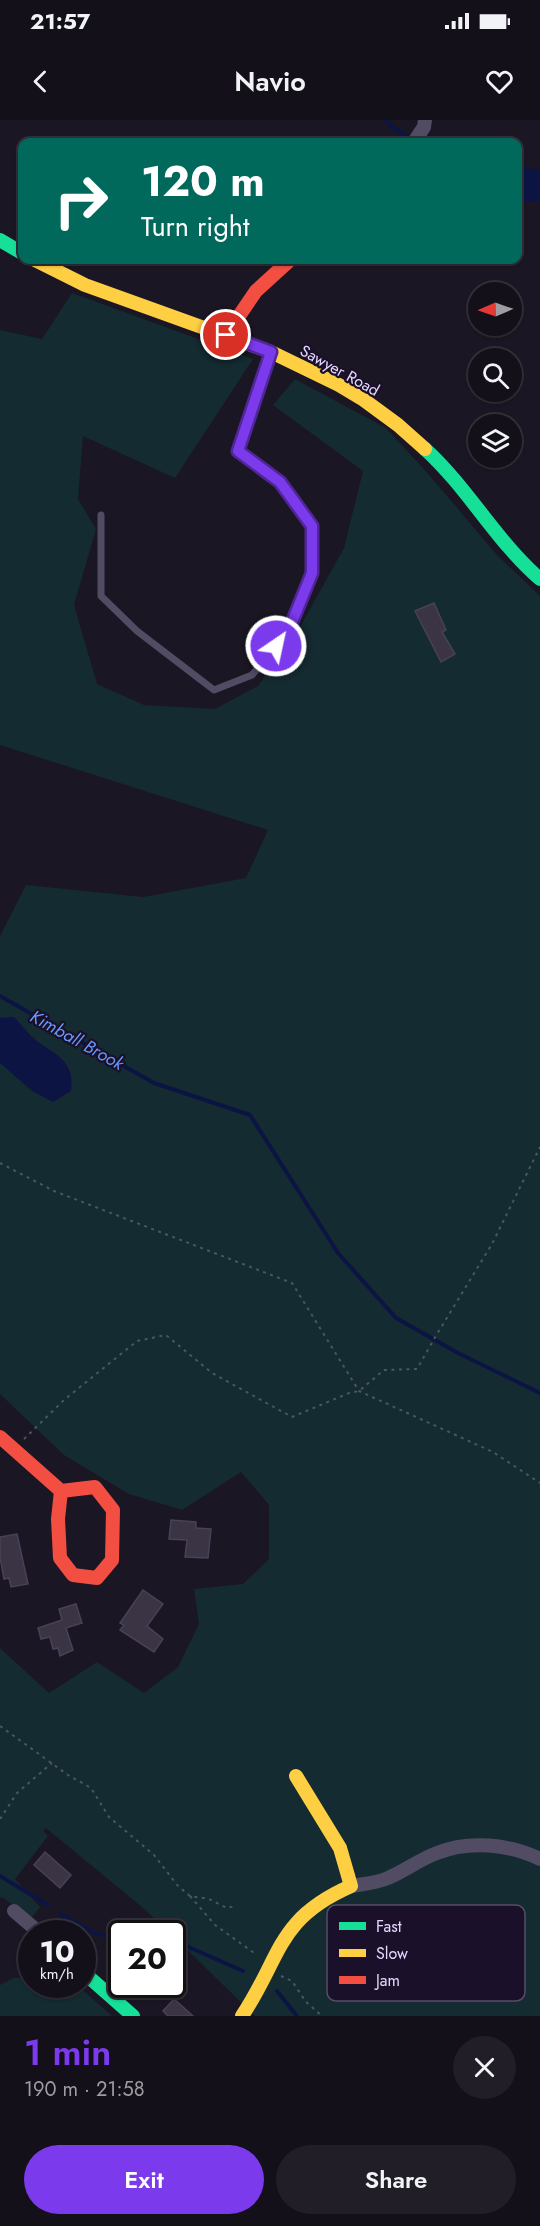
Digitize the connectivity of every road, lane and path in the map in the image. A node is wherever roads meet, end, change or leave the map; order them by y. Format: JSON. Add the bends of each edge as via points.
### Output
{"nodes":[{"id":1,"x":425,"y":120,"type":"edge"},
{"id":2,"x":417,"y":138,"type":"edge"},
{"id":3,"x":0,"y":240,"type":"edge"},
{"id":4,"x":18,"y":251,"type":"edge"},
{"id":5,"x":43,"y":264,"type":"edge"},
{"id":6,"x":286,"y":264,"type":"edge"},
{"id":7,"x":226,"y":335,"type":"junction"},
{"id":8,"x":271,"y":352,"type":"junction"},
{"id":9,"x":101,"y":515,"type":"dead end"},
{"id":10,"x":540,"y":579,"type":"edge"},
{"id":11,"x":540,"y":1147,"type":"edge"},
{"id":12,"x":0,"y":1163,"type":"edge"},
{"id":13,"x":359,"y":1391,"type":"junction"},
{"id":14,"x":0,"y":1437,"type":"edge"},
{"id":15,"x":13,"y":1449,"type":"junction"},
{"id":16,"x":540,"y":1483,"type":"edge"},
{"id":17,"x":61,"y":1491,"type":"junction"},
{"id":18,"x":0,"y":1726,"type":"edge"},
{"id":19,"x":52,"y":1762,"type":"junction"},
{"id":20,"x":296,"y":1776,"type":"dead end"},
{"id":21,"x":0,"y":1819,"type":"edge"},
{"id":22,"x":540,"y":1859,"type":"edge"},
{"id":23,"x":351,"y":1886,"type":"junction"},
{"id":24,"x":190,"y":1896,"type":"junction"},
{"id":25,"x":235,"y":1906,"type":"dead end"},
{"id":26,"x":14,"y":1911,"type":"dead end"},
{"id":27,"x":24,"y":1920,"type":"edge"},
{"id":28,"x":274,"y":1969,"type":"junction"},
{"id":29,"x":96,"y":1983,"type":"edge"},
{"id":30,"x":133,"y":2016,"type":"edge"},
{"id":31,"x":242,"y":2016,"type":"edge"},
{"id":32,"x":322,"y":2016,"type":"edge"}],
"edges":[{"from":1,"to":2,"type":"street"},
{"from":3,"to":4,"type":"street"},
{"from":5,"to":7,"type":"street","name":"Sawyer Road","via":[[141,307]]},
{"from":6,"to":7,"type":"street","via":[[256,291]]},
{"from":7,"to":8,"type":"street","name":"Sawyer Road"},
{"from":8,"to":9,"type":"lane","via":[[238,451],[280,482],[312,526],[312,573],[288,632],[252,675],[214,690],[137,631],[101,596]]},
{"from":8,"to":10,"type":"street","name":"Sawyer Road","via":[[339,385],[398,425],[428,451],[518,560]]},
{"from":11,"to":13,"type":"path","via":[[492,1244],[417,1369],[384,1370]]},
{"from":12,"to":13,"type":"path","via":[[54,1191],[292,1283]]},
{"from":13,"to":15,"type":"path","via":[[292,1417],[212,1372],[166,1335],[137,1341],[64,1400]]},
{"from":13,"to":16,"type":"path","via":[[493,1452]]},
{"from":14,"to":15,"type":"street"},
{"from":15,"to":17,"type":"street"},
{"from":17,"to":17,"type":"street","via":[[60,1558],[74,1575],[97,1578],[112,1560],[113,1510],[95,1487]]},
{"from":18,"to":19,"type":"path"},
{"from":19,"to":21,"type":"path","via":[[17,1793]]},
{"from":19,"to":24,"type":"path","via":[[91,1788],[109,1817],[154,1855]]},
{"from":20,"to":23,"type":"street","via":[[340,1848]]},
{"from":22,"to":23,"type":"street","via":[[499,1846],[448,1849],[387,1879]]},
{"from":23,"to":28,"type":"street","via":[[319,1900],[300,1915],[286,1933]]},
{"from":24,"to":25,"type":"path","via":[[209,1899],[227,1908]]},
{"from":24,"to":28,"type":"path","via":[[214,1925]]},
{"from":26,"to":27,"type":"street"},
{"from":28,"to":31,"type":"street"},
{"from":28,"to":32,"type":"path","via":[[292,1981],[306,2002]]},
{"from":29,"to":30,"type":"street"}]}
